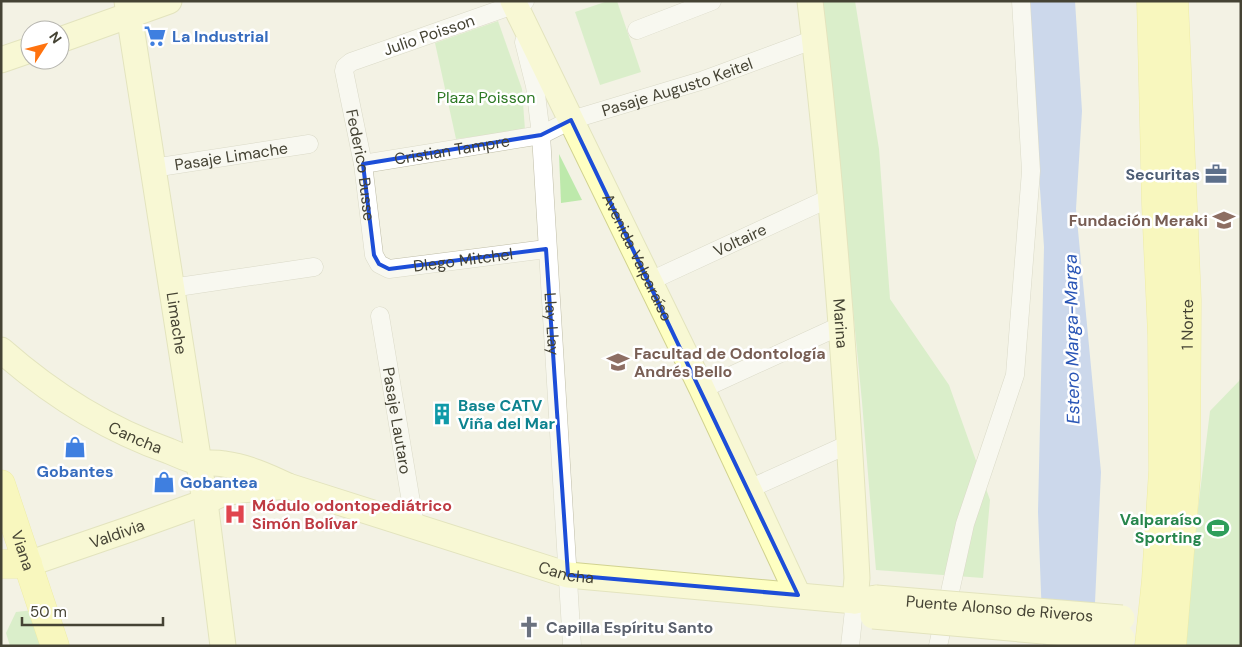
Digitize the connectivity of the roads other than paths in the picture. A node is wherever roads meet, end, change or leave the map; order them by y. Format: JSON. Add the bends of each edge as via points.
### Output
{"nodes":[{"id":1,"x":169,"y":1,"type":"edge"},
{"id":2,"x":712,"y":1,"type":"edge"},
{"id":3,"x":810,"y":1,"type":"edge"},
{"id":4,"x":1021,"y":1,"type":"edge"},
{"id":5,"x":1151,"y":1,"type":"edge"},
{"id":6,"x":1174,"y":1,"type":"edge"},
{"id":7,"x":517,"y":3,"type":"edge"},
{"id":8,"x":128,"y":8,"type":"edge"},
{"id":9,"x":637,"y":30,"type":"dead end"},
{"id":10,"x":70,"y":35,"type":"edge"},
{"id":11,"x":815,"y":39,"type":"junction"},
{"id":12,"x":20,"y":53,"type":"edge"},
{"id":13,"x":1,"y":60,"type":"edge"},
{"id":14,"x":345,"y":67,"type":"joint"},
{"id":15,"x":571,"y":120,"type":"junction"},
{"id":16,"x":541,"y":136,"type":"junction"},
{"id":17,"x":310,"y":144,"type":"dead end"},
{"id":18,"x":364,"y":164,"type":"junction"},
{"id":19,"x":153,"y":168,"type":"junction"},
{"id":20,"x":832,"y":197,"type":"junction"},
{"id":21,"x":546,"y":249,"type":"junction"},
{"id":22,"x":379,"y":264,"type":"joint"},
{"id":23,"x":314,"y":267,"type":"dead end"},
{"id":24,"x":648,"y":282,"type":"junction"},
{"id":25,"x":171,"y":288,"type":"junction"},
{"id":26,"x":380,"y":316,"type":"dead end"},
{"id":27,"x":842,"y":325,"type":"junction"},
{"id":28,"x":1,"y":350,"type":"edge"},
{"id":29,"x":702,"y":389,"type":"junction"},
{"id":30,"x":849,"y":444,"type":"junction"},
{"id":31,"x":199,"y":462,"type":"junction"},
{"id":32,"x":1,"y":484,"type":"edge"},
{"id":33,"x":288,"y":486,"type":"junction"},
{"id":34,"x":749,"y":489,"type":"junction"},
{"id":35,"x":205,"y":502,"type":"junction"},
{"id":36,"x":415,"y":526,"type":"junction"},
{"id":37,"x":1,"y":564,"type":"edge"},
{"id":38,"x":28,"y":564,"type":"junction"},
{"id":39,"x":568,"y":575,"type":"junction"},
{"id":40,"x":798,"y":595,"type":"junction"},
{"id":41,"x":868,"y":605,"type":"junction"},
{"id":42,"x":1128,"y":634,"type":"edge"},
{"id":43,"x":1152,"y":637,"type":"edge"},
{"id":44,"x":55,"y":646,"type":"edge"},
{"id":45,"x":223,"y":646,"type":"edge"},
{"id":46,"x":572,"y":646,"type":"edge"},
{"id":47,"x":850,"y":646,"type":"edge"},
{"id":48,"x":938,"y":646,"type":"edge"},
{"id":49,"x":1172,"y":646,"type":"edge"}],
"edges":[{"from":1,"to":8,"type":"main road"},
{"from":2,"to":9,"type":"street"},
{"from":3,"to":11,"type":"main road","name":"Marina"},
{"from":4,"to":48,"type":"street","via":[[1031,171],[1015,375],[965,524]]},
{"from":5,"to":43,"type":"main road","name":"1 Norte","via":[[1163,471]]},
{"from":6,"to":49,"type":"main road","name":"1 Norte","via":[[1187,318],[1186,479]]},
{"from":7,"to":14,"type":"street","name":"Julio Poisson","via":[[351,62]]},
{"from":7,"to":15,"type":"main road","name":"Avenida Valparaíso"},
{"from":7,"to":16,"type":"street","name":"Llay Llay","via":[[535,86]]},
{"from":8,"to":10,"type":"main road"},
{"from":8,"to":19,"type":"main road","name":"Limache"},
{"from":11,"to":15,"type":"street","name":"Pasaje Augusto Keitel","via":[[704,80]]},
{"from":11,"to":20,"type":"main road","name":"Marina"},
{"from":12,"to":13,"type":"main road"},
{"from":14,"to":18,"type":"street","name":"Federico Busse"},
{"from":15,"to":16,"type":"street","name":"Pasaje Augusto Keitel"},
{"from":15,"to":24,"type":"main road","name":"Avenida Valparaíso"},
{"from":16,"to":18,"type":"street","name":"Cristian Tampre"},
{"from":16,"to":21,"type":"street","name":"Llay Llay"},
{"from":17,"to":19,"type":"street","name":"Pasaje Limache"},
{"from":18,"to":22,"type":"street","name":"Federico Busse","via":[[374,255]]},
{"from":19,"to":25,"type":"main road","name":"Limache"},
{"from":20,"to":24,"type":"street","name":"Voltaire"},
{"from":20,"to":27,"type":"main road","name":"Marina"},
{"from":21,"to":22,"type":"street","name":"DIego Mitchel","via":[[389,268]]},
{"from":21,"to":39,"type":"street","name":"Llay Llay"},
{"from":23,"to":25,"type":"street"},
{"from":24,"to":29,"type":"main road","name":"Avenida Valparaíso"},
{"from":25,"to":31,"type":"main road","name":"Limache"},
{"from":26,"to":36,"type":"street","name":"Pasaje Lautaro"},
{"from":27,"to":29,"type":"street"},
{"from":27,"to":30,"type":"main road","name":"Marina"},
{"from":28,"to":31,"type":"main road","name":"Cancha","via":[[82,411],[128,435]]},
{"from":29,"to":34,"type":"main road","name":"Avenida Valparaíso"},
{"from":30,"to":34,"type":"street"},
{"from":30,"to":41,"type":"main road","name":"Marina","via":[[857,578]]},
{"from":31,"to":33,"type":"main road","name":"Cancha","via":[[245,468]]},
{"from":31,"to":35,"type":"main road","name":"Limache"},
{"from":32,"to":38,"type":"main road","name":"Viana"},
{"from":33,"to":35,"type":"main road","name":"Cancha","via":[[241,490],[221,494]]},
{"from":33,"to":36,"type":"main road","name":"Cancha"},
{"from":34,"to":40,"type":"main road","name":"Avenida Valparaíso"},
{"from":35,"to":38,"type":"main road","name":"Valdivia"},
{"from":35,"to":45,"type":"main road","name":"Limache"},
{"from":36,"to":39,"type":"main road","name":"Cancha"},
{"from":37,"to":38,"type":"main road"},
{"from":38,"to":44,"type":"main road","name":"Viana"},
{"from":39,"to":40,"type":"main road","name":"Cancha"},
{"from":39,"to":46,"type":"street","name":"Llay Llay"},
{"from":40,"to":41,"type":"main road","name":"Cancha"},
{"from":41,"to":42,"type":"main road","name":"Puente Alonso de Riveros","bridge":true},
{"from":41,"to":47,"type":"street","name":"Marina"},
{"from":42,"to":43,"type":"main road"}]}
